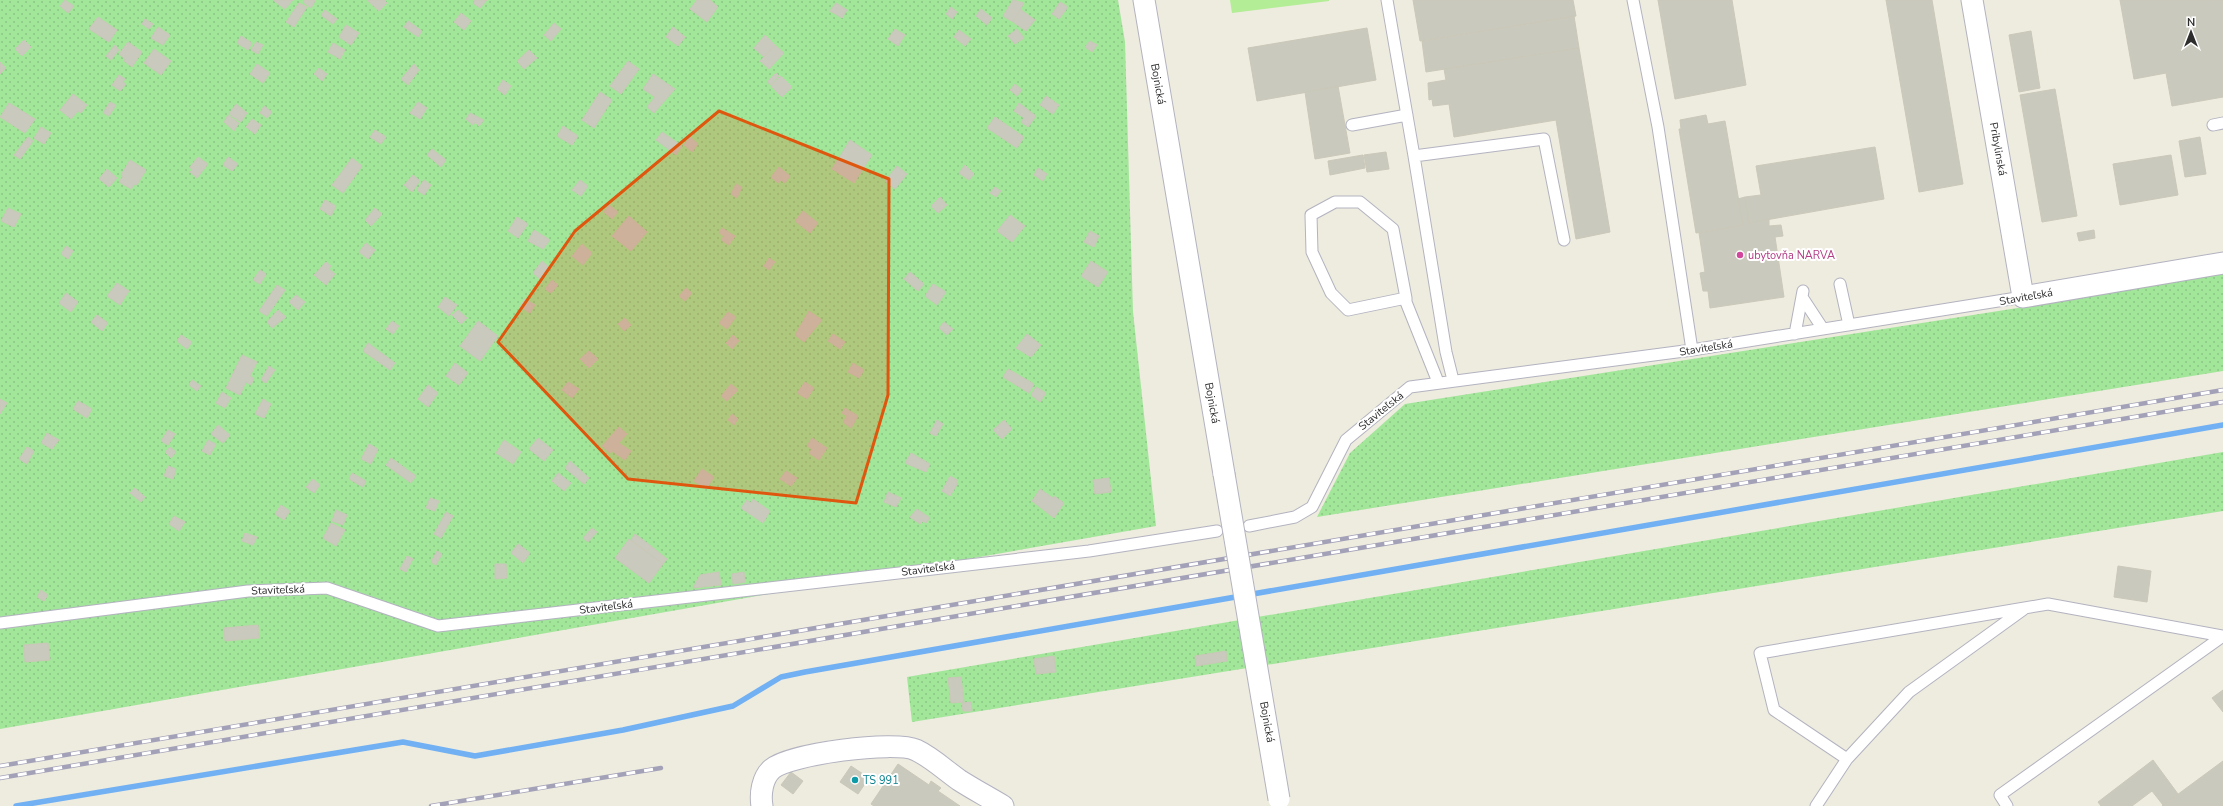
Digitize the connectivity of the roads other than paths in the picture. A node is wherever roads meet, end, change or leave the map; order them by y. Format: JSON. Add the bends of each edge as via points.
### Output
{"nodes":[{"id":1,"x":1144,"y":0,"type":"edge"},
{"id":2,"x":1387,"y":0,"type":"edge"},
{"id":3,"x":1633,"y":0,"type":"edge"},
{"id":4,"x":1972,"y":0,"type":"edge"},
{"id":5,"x":1407,"y":115,"type":"junction"},
{"id":6,"x":1352,"y":125,"type":"dead end"},
{"id":7,"x":1414,"y":156,"type":"junction"},
{"id":8,"x":1564,"y":240,"type":"dead end"},
{"id":9,"x":2223,"y":263,"type":"edge"},
{"id":10,"x":1840,"y":284,"type":"dead end"},
{"id":11,"x":2023,"y":297,"type":"junction"},
{"id":12,"x":1406,"y":298,"type":"junction"},
{"id":13,"x":1849,"y":325,"type":"junction"},
{"id":14,"x":1823,"y":329,"type":"junction"},
{"id":15,"x":1795,"y":334,"type":"junction"},
{"id":16,"x":1692,"y":350,"type":"junction"},
{"id":17,"x":1453,"y":380,"type":"junction"},
{"id":18,"x":1438,"y":382,"type":"junction"},
{"id":19,"x":1249,"y":526,"type":"dead end"},
{"id":20,"x":1217,"y":531,"type":"dead end"},
{"id":21,"x":2026,"y":608,"type":"junction"},
{"id":22,"x":0,"y":623,"type":"edge"},
{"id":23,"x":2223,"y":636,"type":"edge"},
{"id":24,"x":1847,"y":759,"type":"junction"},
{"id":25,"x":1280,"y":802,"type":"edge"},
{"id":26,"x":762,"y":806,"type":"edge"},
{"id":27,"x":1003,"y":806,"type":"edge"},
{"id":28,"x":1816,"y":806,"type":"edge"},
{"id":29,"x":2007,"y":806,"type":"edge"}],
"edges":[{"from":1,"to":25,"type":"street","name":"Bojnická","bridge":true},
{"from":2,"to":5,"type":"lane"},
{"from":3,"to":16,"type":"lane","via":[[1658,127]]},
{"from":4,"to":11,"type":"street","name":"Pribylinská"},
{"from":5,"to":6,"type":"lane"},
{"from":5,"to":7,"type":"lane"},
{"from":7,"to":8,"type":"lane","via":[[1544,139]]},
{"from":7,"to":17,"type":"lane","via":[[1446,352]]},
{"from":9,"to":11,"type":"street","name":"Staviteľská"},
{"from":10,"to":13,"type":"lane"},
{"from":11,"to":13,"type":"lane","name":"Staviteľská"},
{"from":12,"to":12,"type":"lane","via":[[1393,229],[1360,202],[1335,202],[1311,215],[1312,252],[1331,293],[1348,310]]},
{"from":12,"to":18,"type":"lane"},
{"from":13,"to":14,"type":"lane","name":"Staviteľská"},
{"from":14,"to":15,"type":"lane","name":"Staviteľská"},
{"from":14,"to":15,"type":"lane","via":[[1803,294]]},
{"from":15,"to":16,"type":"lane","name":"Staviteľská"},
{"from":16,"to":17,"type":"lane","name":"Staviteľská"},
{"from":17,"to":18,"type":"lane","name":"Staviteľská"},
{"from":18,"to":19,"type":"lane","name":"Staviteľská","via":[[1410,387],[1346,440],[1312,507],[1295,517]]},
{"from":20,"to":22,"type":"lane","name":"Staviteľská","via":[[1089,551],[438,626],[327,588],[248,591]]},
{"from":21,"to":23,"type":"lane","via":[[2048,604]]},
{"from":21,"to":24,"type":"lane","via":[[1910,692]]},
{"from":21,"to":24,"type":"lane","via":[[1760,653],[1774,710]]},
{"from":23,"to":29,"type":"lane","via":[[2000,795]]},
{"from":24,"to":28,"type":"lane"},
{"from":26,"to":27,"type":"street","via":[[761,796],[766,777],[781,763],[832,752],[878,746],[916,750],[960,781]]}]}
